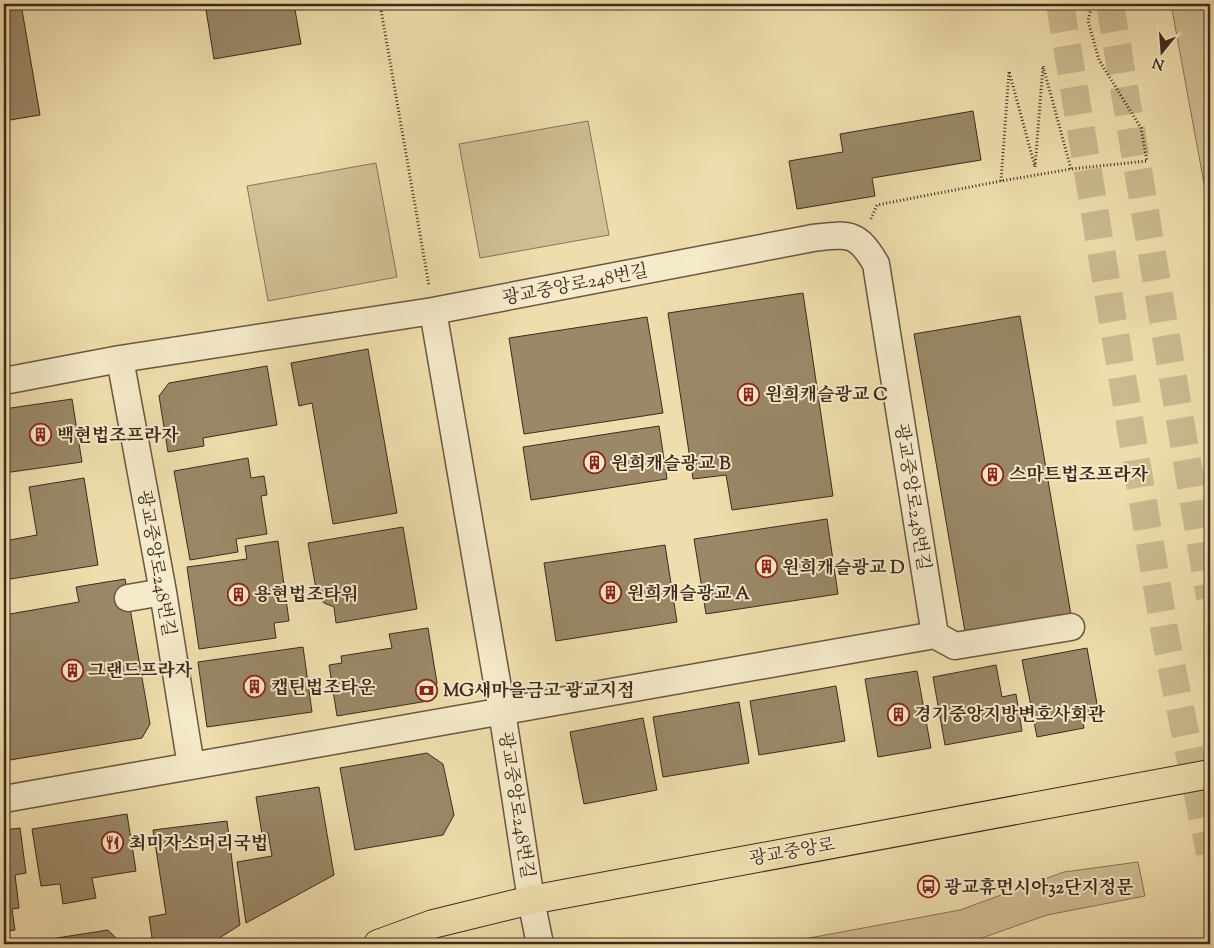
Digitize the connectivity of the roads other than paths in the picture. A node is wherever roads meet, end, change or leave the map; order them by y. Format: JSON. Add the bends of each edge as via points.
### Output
{"nodes":[{"id":1,"x":433,"y":311,"type":"junction"},
{"id":2,"x":120,"y":359,"type":"junction"},
{"id":3,"x":4,"y":381,"type":"edge"},
{"id":4,"x":163,"y":592,"type":"junction"},
{"id":5,"x":128,"y":598,"type":"dead end"},
{"id":6,"x":1071,"y":627,"type":"dead end"},
{"id":7,"x":935,"y":635,"type":"junction"},
{"id":8,"x":502,"y":711,"type":"junction"},
{"id":9,"x":191,"y":766,"type":"junction"},
{"id":10,"x":1210,"y":774,"type":"edge"},
{"id":11,"x":4,"y":799,"type":"edge"},
{"id":12,"x":531,"y":900,"type":"junction"},
{"id":13,"x":378,"y":944,"type":"edge"},
{"id":14,"x":540,"y":944,"type":"edge"}],
"edges":[{"from":1,"to":2,"type":"street","name":"광교중앙로248번길"},
{"from":1,"to":7,"type":"street","name":"광교중앙로248번길","via":[[813,238],[850,236],[861,243],[876,264]]},
{"from":1,"to":8,"type":"street","name":"광교중앙로248번길"},
{"from":2,"to":3,"type":"street","name":"광교중앙로248번길"},
{"from":2,"to":4,"type":"street","name":"광교중앙로248번길"},
{"from":4,"to":5,"type":"street"},
{"from":4,"to":9,"type":"street","name":"광교중앙로248번길"},
{"from":6,"to":7,"type":"street","via":[[955,646]]},
{"from":7,"to":8,"type":"street","name":"광교중앙로248번길"},
{"from":8,"to":9,"type":"street","name":"광교중앙로248번길"},
{"from":8,"to":12,"type":"street","name":"광교중앙로248번길"},
{"from":9,"to":11,"type":"street","name":"광교중앙로248번길"},
{"from":10,"to":12,"type":"main road","name":"광교중앙로"},
{"from":12,"to":13,"type":"main road","name":"광교중앙로","via":[[432,924]]},
{"from":12,"to":14,"type":"street","name":"광교중앙로248번길"}]}
